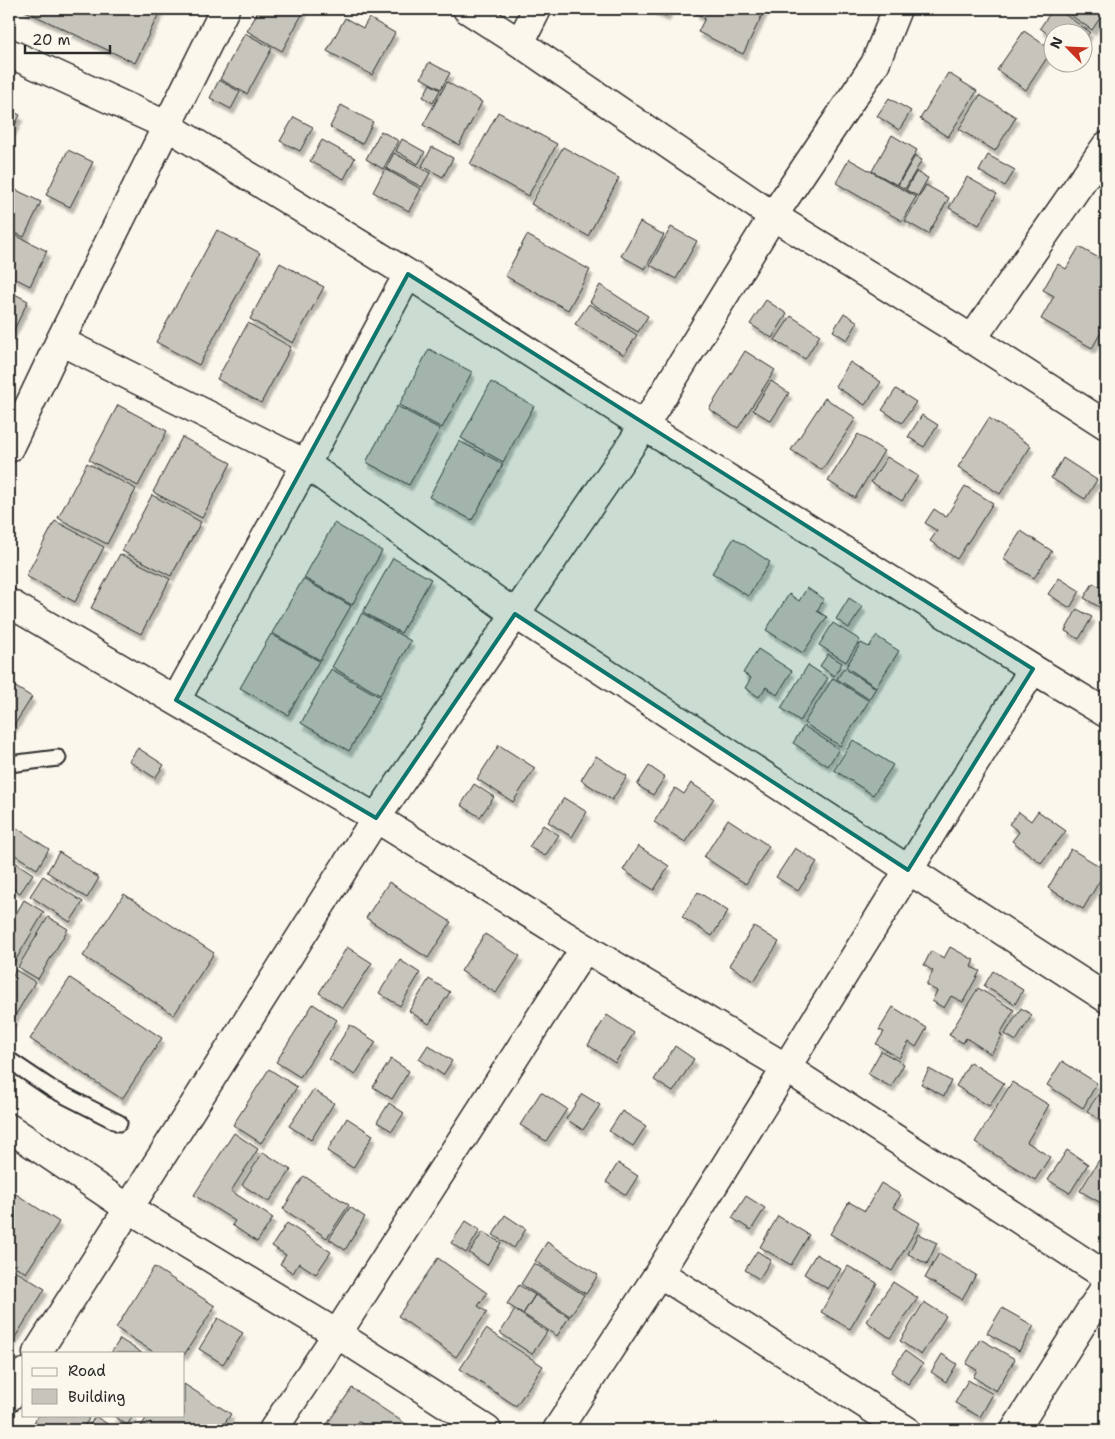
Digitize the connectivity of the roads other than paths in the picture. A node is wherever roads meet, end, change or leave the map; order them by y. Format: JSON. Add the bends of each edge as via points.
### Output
{"nodes":[{"id":1,"x":225,"y":9,"type":"edge"},
{"id":2,"x":467,"y":9,"type":"edge"},
{"id":3,"x":537,"y":9,"type":"edge"},
{"id":4,"x":897,"y":9,"type":"edge"},
{"id":5,"x":520,"y":43,"type":"junction"},
{"id":6,"x":9,"y":53,"type":"edge"},
{"id":7,"x":166,"y":124,"type":"junction"},
{"id":8,"x":1106,"y":146,"type":"edge"},
{"id":9,"x":773,"y":216,"type":"junction"},
{"id":10,"x":408,"y":274,"type":"junction"},
{"id":11,"x":972,"y":339,"type":"junction"},
{"id":12,"x":60,"y":341,"type":"junction"},
{"id":13,"x":1106,"y":424,"type":"edge"},
{"id":14,"x":644,"y":426,"type":"junction"},
{"id":15,"x":9,"y":448,"type":"edge"},
{"id":16,"x":306,"y":464,"type":"junction"},
{"id":17,"x":9,"y":602,"type":"edge"},
{"id":18,"x":515,"y":614,"type":"junction"},
{"id":19,"x":1033,"y":669,"type":"junction"},
{"id":20,"x":176,"y":700,"type":"junction"},
{"id":21,"x":1106,"y":713,"type":"edge"},
{"id":22,"x":58,"y":758,"type":"dead end"},
{"id":23,"x":9,"y":764,"type":"edge"},
{"id":24,"x":376,"y":818,"type":"junction"},
{"id":25,"x":908,"y":870,"type":"junction"},
{"id":26,"x":585,"y":948,"type":"junction"},
{"id":27,"x":1106,"y":998,"type":"edge"},
{"id":28,"x":9,"y":1060,"type":"edge"},
{"id":29,"x":785,"y":1067,"type":"junction"},
{"id":30,"x":119,"y":1123,"type":"dead end"},
{"id":31,"x":9,"y":1128,"type":"edge"},
{"id":32,"x":128,"y":1208,"type":"junction"},
{"id":33,"x":659,"y":1273,"type":"junction"},
{"id":34,"x":1106,"y":1276,"type":"edge"},
{"id":35,"x":1106,"y":1286,"type":"edge"},
{"id":36,"x":337,"y":1334,"type":"junction"},
{"id":37,"x":37,"y":1352,"type":"edge"},
{"id":38,"x":272,"y":1430,"type":"edge"},
{"id":39,"x":487,"y":1430,"type":"edge"},
{"id":40,"x":557,"y":1430,"type":"edge"},
{"id":41,"x":906,"y":1430,"type":"edge"},
{"id":42,"x":1015,"y":1430,"type":"edge"}],
"edges":[{"from":1,"to":7,"type":"street"},
{"from":2,"to":5,"type":"street"},
{"from":3,"to":5,"type":"street"},
{"from":4,"to":9,"type":"street","via":[[875,64]]},
{"from":5,"to":9,"type":"street"},
{"from":6,"to":7,"type":"street"},
{"from":7,"to":10,"type":"street"},
{"from":7,"to":12,"type":"street"},
{"from":8,"to":11,"type":"street"},
{"from":9,"to":11,"type":"street"},
{"from":9,"to":14,"type":"street"},
{"from":10,"to":14,"type":"street"},
{"from":10,"to":16,"type":"street"},
{"from":11,"to":13,"type":"street"},
{"from":12,"to":15,"type":"street"},
{"from":12,"to":16,"type":"street"},
{"from":14,"to":18,"type":"street"},
{"from":14,"to":19,"type":"street"},
{"from":16,"to":18,"type":"street"},
{"from":16,"to":20,"type":"street"},
{"from":17,"to":20,"type":"street"},
{"from":18,"to":24,"type":"street"},
{"from":18,"to":25,"type":"street"},
{"from":19,"to":21,"type":"street"},
{"from":19,"to":25,"type":"street"},
{"from":20,"to":24,"type":"street"},
{"from":22,"to":23,"type":"lane"},
{"from":24,"to":26,"type":"street"},
{"from":24,"to":32,"type":"street"},
{"from":25,"to":27,"type":"street"},
{"from":25,"to":29,"type":"street"},
{"from":26,"to":29,"type":"street"},
{"from":26,"to":36,"type":"street"},
{"from":28,"to":30,"type":"lane","via":[[52,1088]]},
{"from":29,"to":33,"type":"street"},
{"from":29,"to":34,"type":"street"},
{"from":31,"to":32,"type":"street"},
{"from":32,"to":36,"type":"street"},
{"from":32,"to":37,"type":"street"},
{"from":33,"to":40,"type":"street"},
{"from":33,"to":41,"type":"street"},
{"from":35,"to":42,"type":"street"},
{"from":36,"to":38,"type":"street"},
{"from":36,"to":39,"type":"street"}]}
